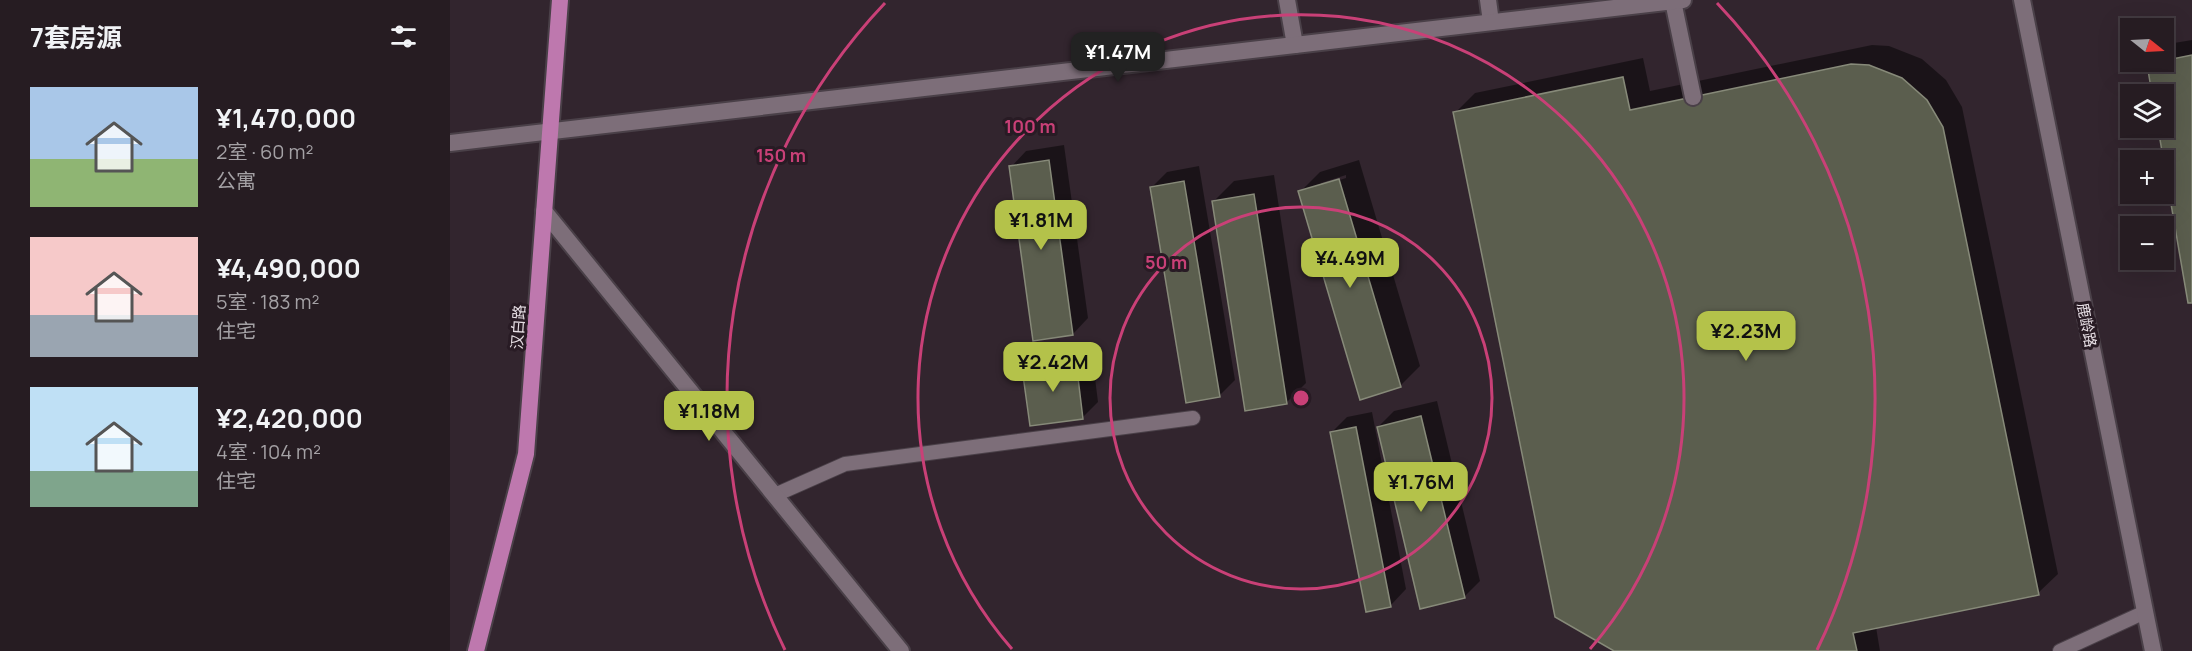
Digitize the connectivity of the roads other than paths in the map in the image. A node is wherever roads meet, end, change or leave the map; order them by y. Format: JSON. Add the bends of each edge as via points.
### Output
{"nodes":[{"id":1,"x":560,"y":0,"type":"edge"},
{"id":2,"x":1287,"y":0,"type":"edge"},
{"id":3,"x":1488,"y":0,"type":"edge"},
{"id":4,"x":2022,"y":0,"type":"edge"},
{"id":5,"x":1678,"y":1,"type":"edge"},
{"id":6,"x":1491,"y":22,"type":"junction"},
{"id":7,"x":1295,"y":45,"type":"junction"},
{"id":8,"x":1693,"y":97,"type":"dead end"},
{"id":9,"x":550,"y":131,"type":"junction"},
{"id":10,"x":450,"y":143,"type":"edge"},
{"id":11,"x":544,"y":211,"type":"junction"},
{"id":12,"x":1193,"y":417,"type":"dead end"},
{"id":13,"x":775,"y":495,"type":"junction"},
{"id":14,"x":2145,"y":612,"type":"junction"},
{"id":15,"x":476,"y":651,"type":"edge"},
{"id":16,"x":901,"y":651,"type":"edge"},
{"id":17,"x":2060,"y":651,"type":"edge"},
{"id":18,"x":2153,"y":651,"type":"edge"}],
"edges":[{"from":1,"to":9,"type":"highway","name":"汉白路"},
{"from":2,"to":7,"type":"street"},
{"from":3,"to":6,"type":"street"},
{"from":4,"to":14,"type":"street","name":"鹿龄路"},
{"from":5,"to":6,"type":"street"},
{"from":5,"to":8,"type":"street"},
{"from":6,"to":7,"type":"street"},
{"from":7,"to":9,"type":"street"},
{"from":9,"to":10,"type":"street"},
{"from":9,"to":11,"type":"highway","name":"汉白路"},
{"from":11,"to":13,"type":"street"},
{"from":11,"to":15,"type":"highway","name":"汉白路","via":[[526,454]]},
{"from":12,"to":13,"type":"lane","via":[[845,464]]},
{"from":13,"to":16,"type":"street"},
{"from":14,"to":17,"type":"lane"},
{"from":14,"to":18,"type":"street","name":"鹿龄路"}]}
